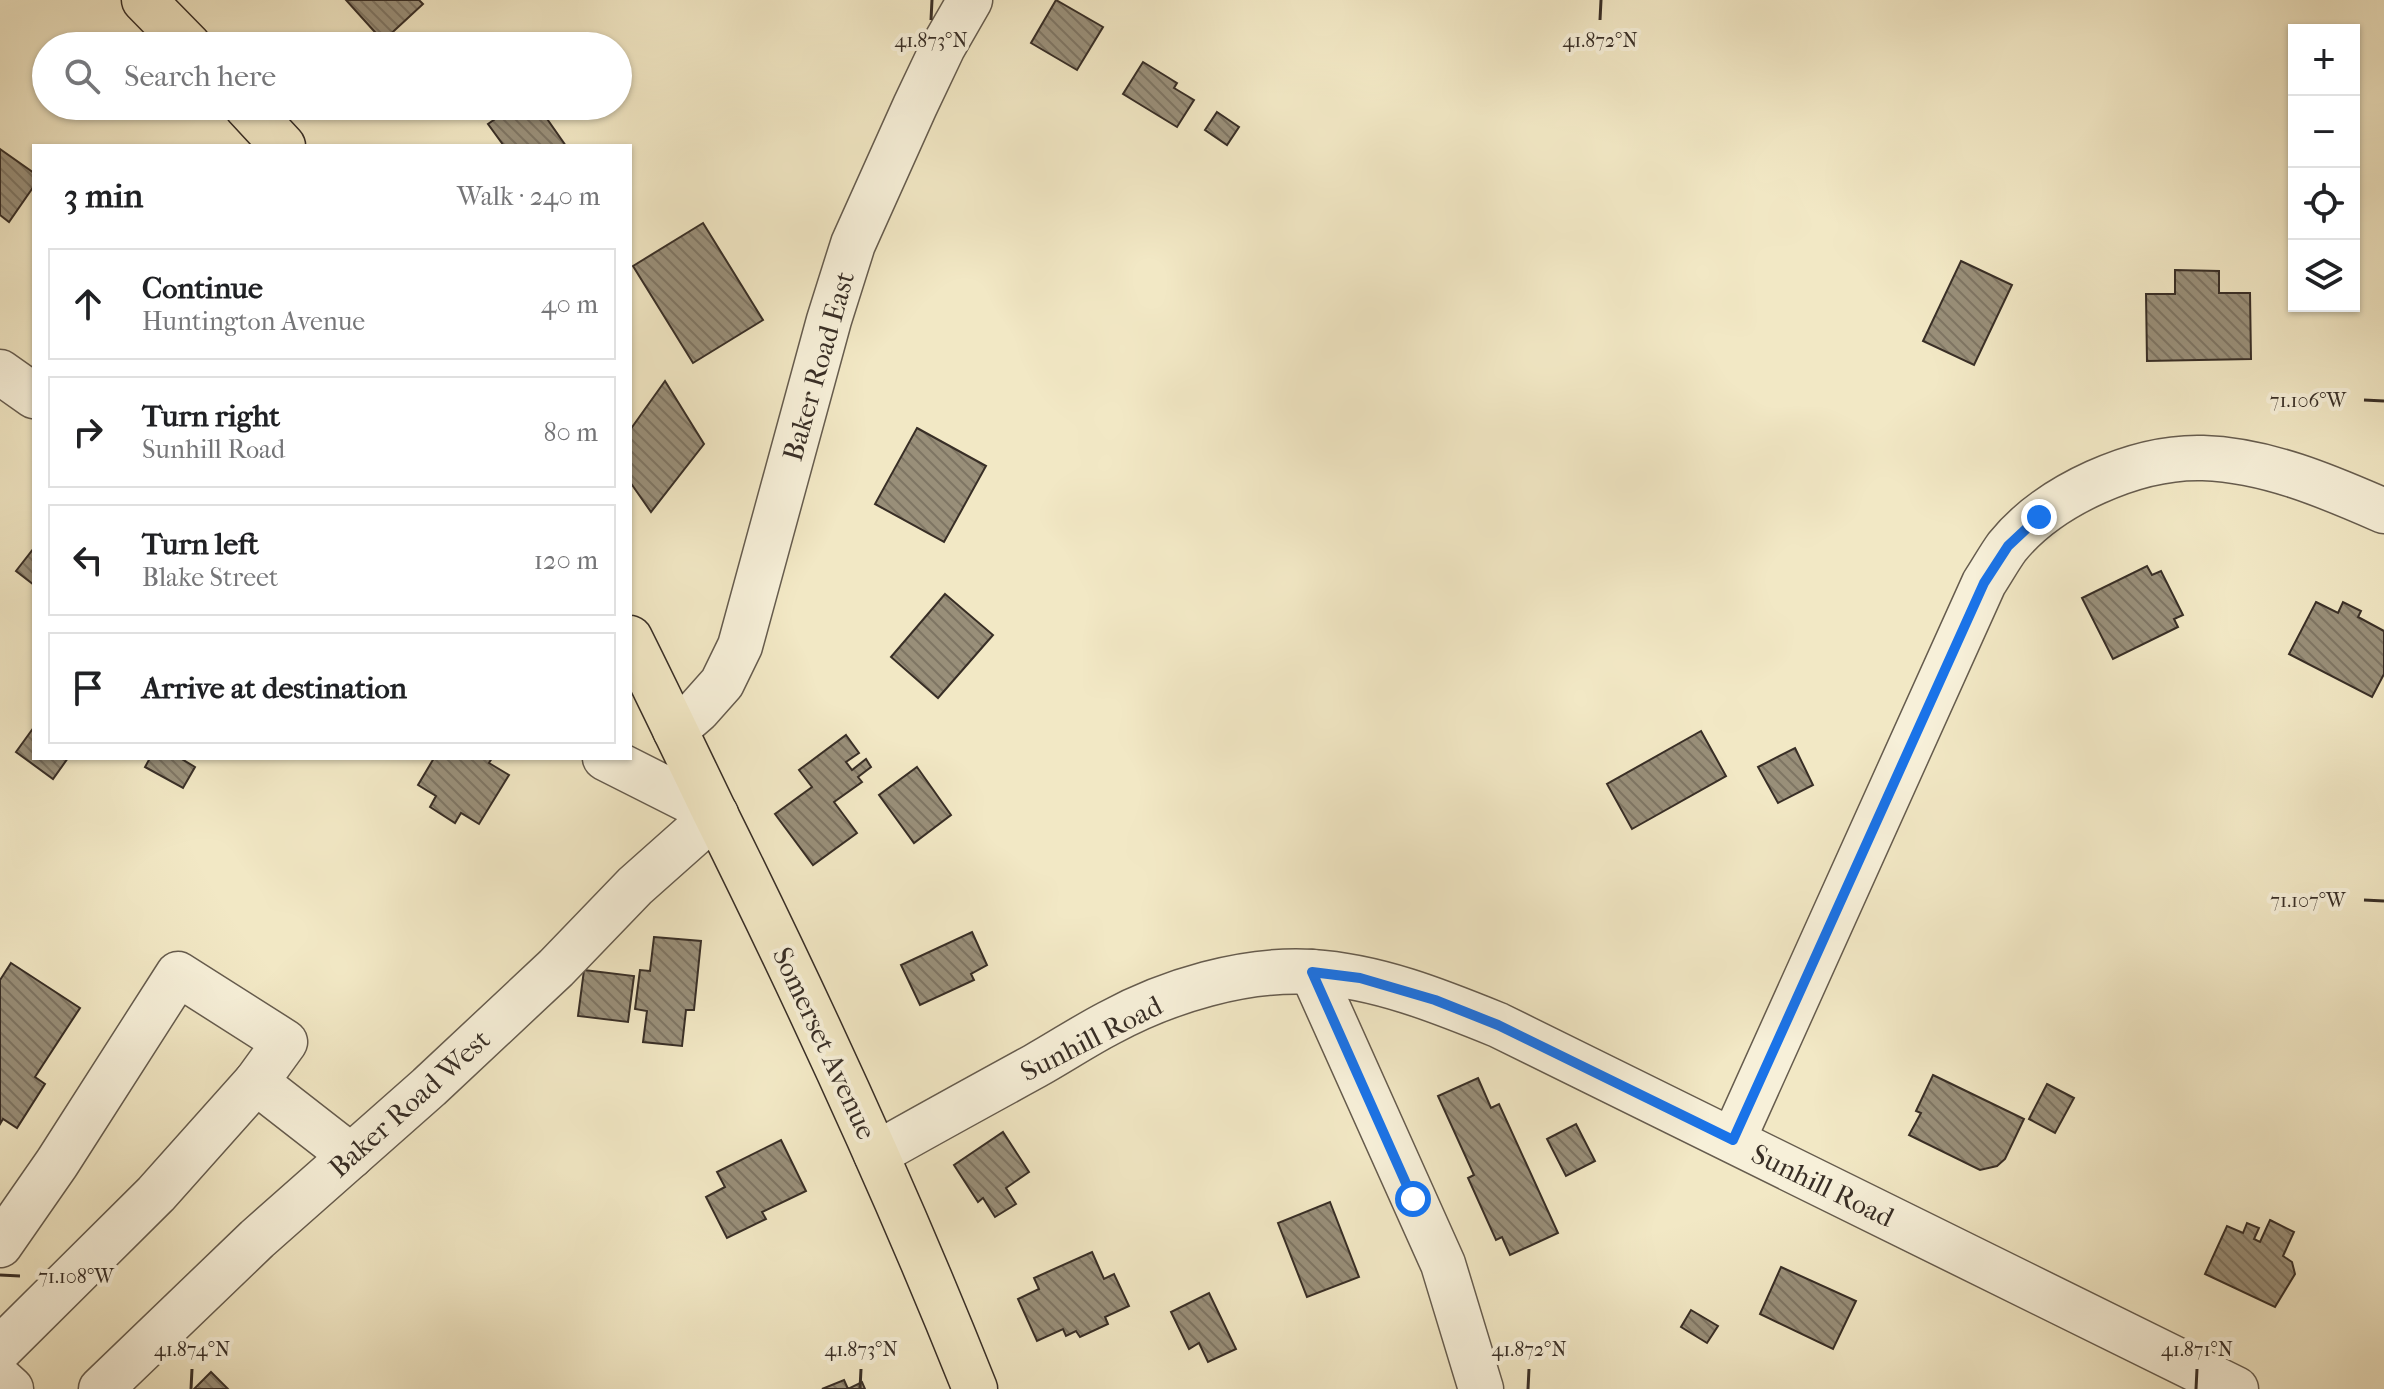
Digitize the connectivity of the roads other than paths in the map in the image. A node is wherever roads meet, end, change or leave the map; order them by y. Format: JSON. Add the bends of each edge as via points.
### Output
{"nodes":[{"id":1,"x":144,"y":0,"type":"edge"},
{"id":2,"x":970,"y":0,"type":"edge"},
{"id":3,"x":175,"y":32,"type":"edge"},
{"id":4,"x":259,"y":120,"type":"edge"},
{"id":5,"x":281,"y":144,"type":"edge"},
{"id":6,"x":0,"y":372,"type":"edge"},
{"id":7,"x":32,"y":395,"type":"edge"},
{"id":8,"x":2384,"y":511,"type":"edge"},
{"id":9,"x":632,"y":642,"type":"edge"},
{"id":10,"x":675,"y":730,"type":"junction"},
{"id":11,"x":609,"y":760,"type":"edge"},
{"id":12,"x":716,"y":814,"type":"junction"},
{"id":13,"x":1312,"y":972,"type":"junction"},
{"id":14,"x":256,"y":1082,"type":"junction"},
{"id":15,"x":1733,"y":1140,"type":"junction"},
{"id":16,"x":876,"y":1154,"type":"junction"},
{"id":17,"x":351,"y":1156,"type":"junction"},
{"id":18,"x":0,"y":1245,"type":"edge"},
{"id":19,"x":0,"y":1349,"type":"edge"},
{"id":20,"x":0,"y":1379,"type":"edge"},
{"id":21,"x":11,"y":1389,"type":"edge"},
{"id":22,"x":101,"y":1389,"type":"edge"},
{"id":23,"x":975,"y":1389,"type":"edge"},
{"id":24,"x":1481,"y":1389,"type":"edge"},
{"id":25,"x":2236,"y":1389,"type":"edge"}],
"edges":[{"from":1,"to":3,"type":"main road"},
{"from":2,"to":10,"type":"street","name":"Baker Road East","via":[[943,47],[853,244],[740,646],[722,683]]},
{"from":4,"to":5,"type":"main road"},
{"from":6,"to":7,"type":"street"},
{"from":8,"to":15,"type":"street","via":[[2289,473],[2188,459],[2120,472],[2077,491],[2008,546],[1984,583]]},
{"from":9,"to":10,"type":"main road","name":"Somerset Avenue"},
{"from":10,"to":12,"type":"main road","name":"Somerset Avenue"},
{"from":11,"to":12,"type":"street"},
{"from":12,"to":16,"type":"main road","name":"Somerset Avenue"},
{"from":12,"to":17,"type":"street","name":"Baker Road West"},
{"from":13,"to":15,"type":"street","name":"Sunhill Road","via":[[1360,978],[1498,1025]]},
{"from":13,"to":16,"type":"street","name":"Sunhill Road","via":[[1235,976],[1174,995],[1111,1022]]},
{"from":13,"to":24,"type":"street","via":[[1443,1264]]},
{"from":14,"to":17,"type":"street"},
{"from":14,"to":18,"type":"street","via":[[285,1042],[178,974]]},
{"from":14,"to":19,"type":"street","via":[[156,1194]]},
{"from":15,"to":25,"type":"street","name":"Sunhill Road"},
{"from":16,"to":23,"type":"main road","name":"Somerset Avenue"},
{"from":17,"to":22,"type":"street","name":"Baker Road West"},
{"from":20,"to":21,"type":"street"}]}
